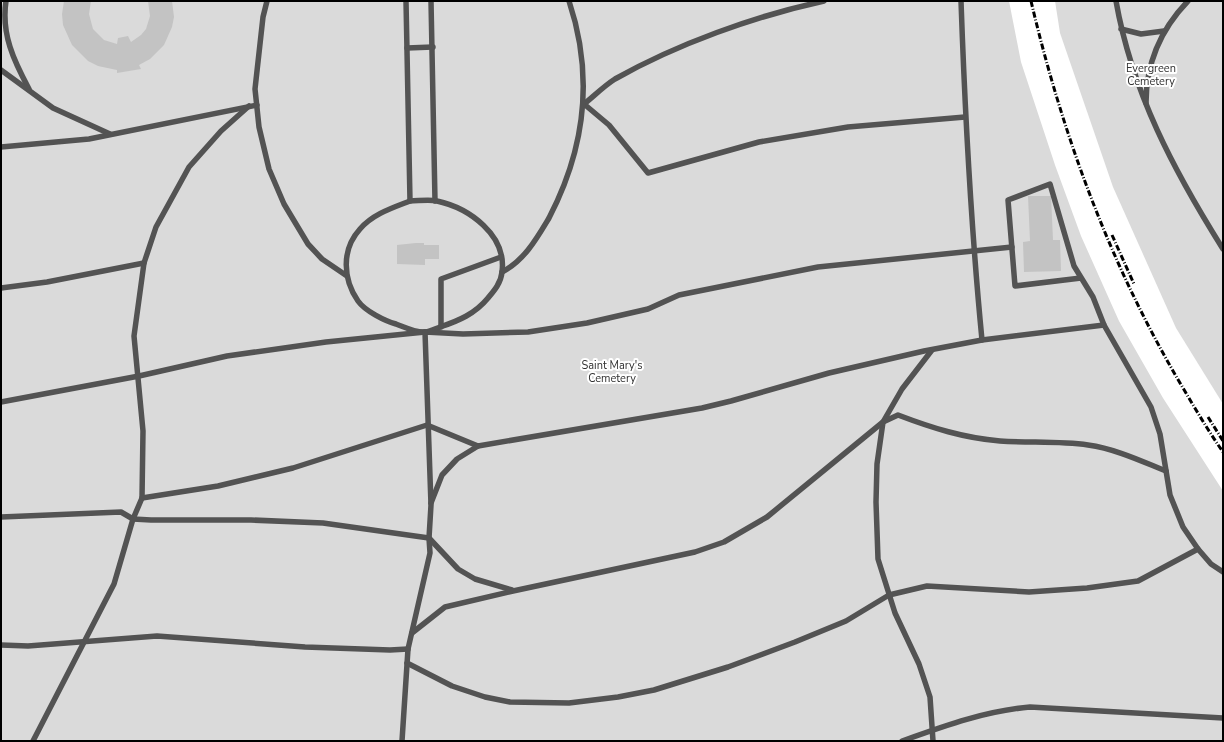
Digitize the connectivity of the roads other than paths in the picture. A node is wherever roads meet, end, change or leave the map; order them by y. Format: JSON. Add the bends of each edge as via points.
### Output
{"nodes":[{"id":1,"x":6,"y":1,"type":"edge"},
{"id":2,"x":267,"y":1,"type":"edge"},
{"id":3,"x":406,"y":1,"type":"edge"},
{"id":4,"x":431,"y":1,"type":"edge"},
{"id":5,"x":570,"y":1,"type":"edge"},
{"id":6,"x":824,"y":1,"type":"edge"},
{"id":7,"x":961,"y":1,"type":"edge"},
{"id":8,"x":1116,"y":1,"type":"edge"},
{"id":9,"x":1188,"y":1,"type":"edge"},
{"id":10,"x":1121,"y":29,"type":"junction"},
{"id":11,"x":1164,"y":31,"type":"junction"},
{"id":12,"x":433,"y":47,"type":"junction"},
{"id":13,"x":407,"y":48,"type":"junction"},
{"id":14,"x":1,"y":70,"type":"edge"},
{"id":15,"x":30,"y":91,"type":"junction"},
{"id":16,"x":584,"y":104,"type":"junction"},
{"id":17,"x":257,"y":105,"type":"junction"},
{"id":18,"x":249,"y":106,"type":"junction"},
{"id":19,"x":1146,"y":106,"type":"junction"},
{"id":20,"x":965,"y":117,"type":"junction"},
{"id":21,"x":110,"y":134,"type":"junction"},
{"id":22,"x":1,"y":147,"type":"edge"},
{"id":23,"x":410,"y":201,"type":"junction"},
{"id":24,"x":435,"y":201,"type":"junction"},
{"id":25,"x":1012,"y":247,"type":"junction"},
{"id":26,"x":1223,"y":249,"type":"edge"},
{"id":27,"x":973,"y":252,"type":"junction"},
{"id":28,"x":501,"y":257,"type":"junction"},
{"id":29,"x":144,"y":263,"type":"junction"},
{"id":30,"x":502,"y":272,"type":"junction"},
{"id":31,"x":347,"y":276,"type":"junction"},
{"id":32,"x":1081,"y":278,"type":"junction"},
{"id":33,"x":1,"y":288,"type":"edge"},
{"id":34,"x":1104,"y":325,"type":"junction"},
{"id":35,"x":441,"y":327,"type":"junction"},
{"id":36,"x":425,"y":332,"type":"junction"},
{"id":37,"x":982,"y":340,"type":"junction"},
{"id":38,"x":932,"y":350,"type":"junction"},
{"id":39,"x":139,"y":376,"type":"junction"},
{"id":40,"x":1,"y":402,"type":"edge"},
{"id":41,"x":883,"y":422,"type":"junction"},
{"id":42,"x":427,"y":425,"type":"junction"},
{"id":43,"x":478,"y":446,"type":"junction"},
{"id":44,"x":1166,"y":471,"type":"junction"},
{"id":45,"x":142,"y":498,"type":"junction"},
{"id":46,"x":431,"y":505,"type":"junction"},
{"id":47,"x":1,"y":517,"type":"edge"},
{"id":48,"x":133,"y":519,"type":"junction"},
{"id":49,"x":429,"y":538,"type":"junction"},
{"id":50,"x":1198,"y":549,"type":"junction"},
{"id":51,"x":1223,"y":572,"type":"edge"},
{"id":52,"x":513,"y":591,"type":"junction"},
{"id":53,"x":889,"y":595,"type":"junction"},
{"id":54,"x":412,"y":633,"type":"junction"},
{"id":55,"x":84,"y":642,"type":"junction"},
{"id":56,"x":1,"y":645,"type":"edge"},
{"id":57,"x":408,"y":648,"type":"junction"},
{"id":58,"x":407,"y":663,"type":"junction"},
{"id":59,"x":1223,"y":718,"type":"edge"},
{"id":60,"x":933,"y":730,"type":"junction"},
{"id":61,"x":33,"y":741,"type":"edge"},
{"id":62,"x":402,"y":741,"type":"edge"},
{"id":63,"x":902,"y":741,"type":"edge"},
{"id":64,"x":933,"y":741,"type":"edge"}],
"edges":[{"from":1,"to":15,"type":"lane","via":[[4,15],[7,39],[12,56]]},
{"from":2,"to":17,"type":"lane","via":[[258,51],[255,89]]},
{"from":3,"to":13,"type":"lane"},
{"from":4,"to":12,"type":"lane"},
{"from":5,"to":16,"type":"lane","via":[[581,57]]},
{"from":6,"to":16,"type":"lane","via":[[723,30],[657,58],[614,80]]},
{"from":7,"to":20,"type":"lane"},
{"from":8,"to":10,"type":"lane"},
{"from":9,"to":11,"type":"lane"},
{"from":10,"to":11,"type":"lane","via":[[1141,34]]},
{"from":10,"to":19,"type":"lane"},
{"from":11,"to":19,"type":"lane","via":[[1150,67]]},
{"from":12,"to":13,"type":"lane"},
{"from":12,"to":24,"type":"lane"},
{"from":13,"to":23,"type":"lane"},
{"from":14,"to":15,"type":"lane"},
{"from":15,"to":21,"type":"lane","via":[[53,108]]},
{"from":16,"to":20,"type":"lane","via":[[609,124],[648,173],[759,142],[848,127]]},
{"from":16,"to":30,"type":"lane","via":[[577,148],[562,192],[540,234],[515,265]]},
{"from":17,"to":18,"type":"lane"},
{"from":17,"to":31,"type":"lane","via":[[269,169],[284,204],[308,244],[317,254]]},
{"from":18,"to":21,"type":"lane"},
{"from":18,"to":29,"type":"lane","via":[[221,131],[189,167],[156,227]]},
{"from":19,"to":26,"type":"lane","via":[[1181,179]]},
{"from":20,"to":27,"type":"lane"},
{"from":21,"to":22,"type":"lane","via":[[89,139]]},
{"from":23,"to":24,"type":"lane"},
{"from":23,"to":31,"type":"lane","via":[[381,212],[360,229],[346,250]]},
{"from":24,"to":28,"type":"lane","via":[[461,209],[481,222],[489,230]]},
{"from":25,"to":27,"type":"lane"},
{"from":25,"to":32,"type":"lane","via":[[1015,286]]},
{"from":25,"to":32,"type":"lane","via":[[1008,200],[1050,184],[1074,266]]},
{"from":27,"to":36,"type":"lane","via":[[818,267],[679,295],[648,309],[573,326],[528,332]]},
{"from":27,"to":37,"type":"lane"},
{"from":28,"to":30,"type":"lane"},
{"from":28,"to":35,"type":"lane","via":[[441,279]]},
{"from":29,"to":33,"type":"lane","via":[[47,282]]},
{"from":29,"to":39,"type":"lane","via":[[134,336]]},
{"from":30,"to":35,"type":"lane","via":[[498,286],[483,305],[459,322]]},
{"from":31,"to":36,"type":"lane","via":[[358,302],[383,320]]},
{"from":32,"to":34,"type":"lane"},
{"from":34,"to":37,"type":"lane"},
{"from":34,"to":44,"type":"lane","via":[[1151,407],[1160,434]]},
{"from":35,"to":36,"type":"lane"},
{"from":36,"to":39,"type":"lane","via":[[227,356]]},
{"from":36,"to":42,"type":"lane"},
{"from":37,"to":38,"type":"lane"},
{"from":38,"to":41,"type":"lane","via":[[902,389]]},
{"from":38,"to":43,"type":"lane","via":[[829,373],[702,408]]},
{"from":39,"to":40,"type":"lane"},
{"from":39,"to":45,"type":"lane","via":[[143,431]]},
{"from":41,"to":44,"type":"lane","via":[[898,415],[936,430],[964,437],[1089,445],[1123,453]]},
{"from":41,"to":52,"type":"lane","via":[[767,517],[724,542],[695,552]]},
{"from":41,"to":53,"type":"lane","via":[[877,464],[876,502],[878,559]]},
{"from":42,"to":43,"type":"lane"},
{"from":42,"to":45,"type":"lane","via":[[294,468],[218,486]]},
{"from":42,"to":46,"type":"lane"},
{"from":43,"to":46,"type":"lane","via":[[457,459],[442,475]]},
{"from":44,"to":50,"type":"lane","via":[[1170,495],[1183,528]]},
{"from":45,"to":48,"type":"lane"},
{"from":46,"to":49,"type":"lane"},
{"from":47,"to":48,"type":"lane","via":[[121,512]]},
{"from":48,"to":49,"type":"lane","via":[[323,523]]},
{"from":48,"to":55,"type":"lane","via":[[114,584]]},
{"from":49,"to":52,"type":"lane","via":[[458,569],[475,579]]},
{"from":49,"to":54,"type":"lane","via":[[430,553]]},
{"from":50,"to":51,"type":"lane","via":[[1211,564]]},
{"from":50,"to":53,"type":"lane","via":[[1138,581],[1029,592],[927,586]]},
{"from":52,"to":54,"type":"lane","via":[[445,607]]},
{"from":53,"to":58,"type":"lane","via":[[846,621],[795,642],[661,688],[618,697],[569,703],[510,702],[452,686]]},
{"from":53,"to":60,"type":"lane","via":[[926,684]]},
{"from":54,"to":57,"type":"lane"},
{"from":55,"to":56,"type":"lane"},
{"from":55,"to":57,"type":"lane","via":[[157,636],[305,647],[390,650]]},
{"from":55,"to":61,"type":"lane"},
{"from":57,"to":58,"type":"lane"},
{"from":58,"to":62,"type":"lane"},
{"from":59,"to":60,"type":"lane","via":[[1030,707],[1000,710]]},
{"from":60,"to":63,"type":"lane"},
{"from":60,"to":64,"type":"lane"}]}
